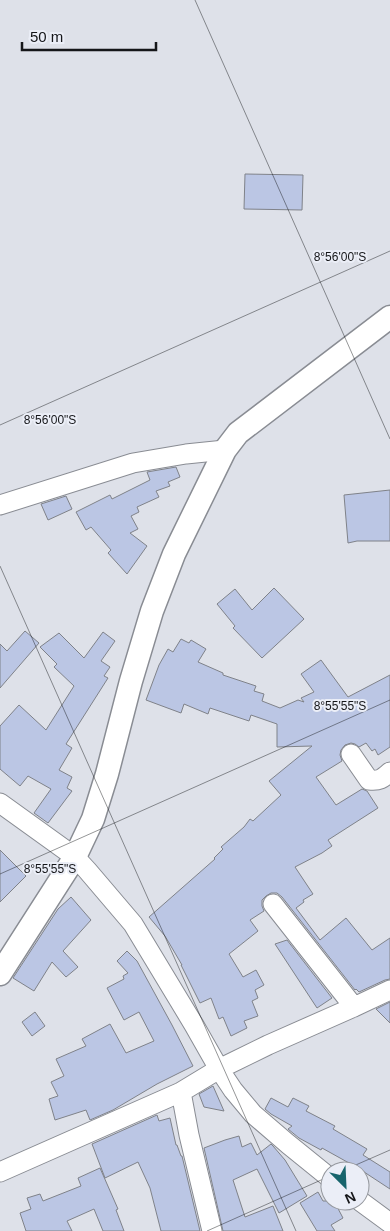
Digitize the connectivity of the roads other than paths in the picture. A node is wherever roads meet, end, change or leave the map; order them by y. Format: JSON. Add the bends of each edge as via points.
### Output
{"nodes":[{"id":1,"x":390,"y":317,"type":"edge"},
{"id":2,"x":225,"y":450,"type":"junction"},
{"id":3,"x":0,"y":505,"type":"edge"},
{"id":4,"x":351,"y":754,"type":"dead end"},
{"id":5,"x":390,"y":772,"type":"edge"},
{"id":6,"x":0,"y":803,"type":"edge"},
{"id":7,"x":74,"y":858,"type":"junction"},
{"id":8,"x":272,"y":904,"type":"dead end"},
{"id":9,"x":0,"y":974,"type":"edge"},
{"id":10,"x":390,"y":990,"type":"edge"},
{"id":11,"x":354,"y":1007,"type":"junction"},
{"id":12,"x":219,"y":1070,"type":"junction"},
{"id":13,"x":181,"y":1092,"type":"junction"},
{"id":14,"x":320,"y":1170,"type":"edge"},
{"id":15,"x":0,"y":1172,"type":"edge"},
{"id":16,"x":370,"y":1208,"type":"edge"},
{"id":17,"x":390,"y":1223,"type":"edge"},
{"id":18,"x":212,"y":1231,"type":"edge"}],
"edges":[{"from":1,"to":2,"type":"street","via":[[238,433]]},
{"from":2,"to":3,"type":"street","via":[[133,463]]},
{"from":2,"to":7,"type":"street","via":[[174,554],[152,611],[93,819]]},
{"from":4,"to":5,"type":"street","via":[[369,780],[382,779]]},
{"from":6,"to":7,"type":"street"},
{"from":7,"to":9,"type":"street"},
{"from":7,"to":12,"type":"street","via":[[133,924]]},
{"from":8,"to":11,"type":"street"},
{"from":10,"to":11,"type":"street"},
{"from":11,"to":12,"type":"street"},
{"from":12,"to":13,"type":"street"},
{"from":12,"to":14,"type":"street","via":[[253,1114]]},
{"from":13,"to":15,"type":"street"},
{"from":13,"to":18,"type":"street"},
{"from":16,"to":17,"type":"street"}]}
